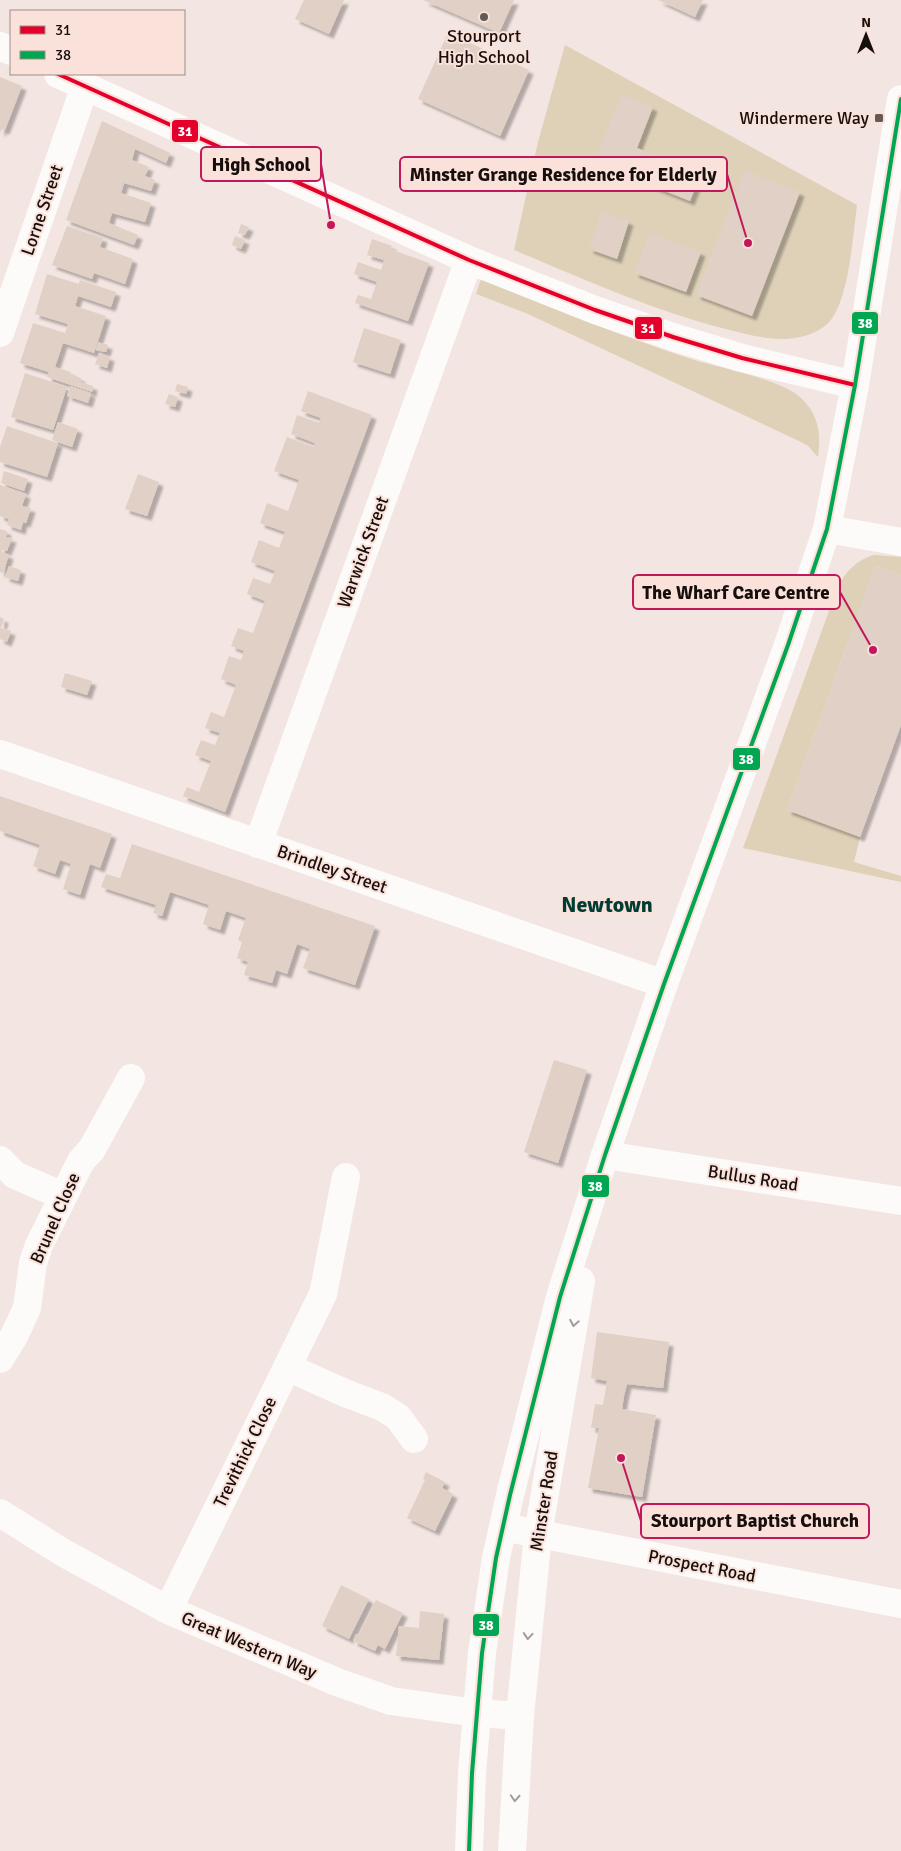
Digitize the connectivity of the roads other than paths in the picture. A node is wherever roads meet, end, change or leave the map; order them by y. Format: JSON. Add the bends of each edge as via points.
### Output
{"nodes":[{"id":1,"x":60,"y":75,"type":"edge"},
{"id":2,"x":85,"y":86,"type":"junction"},
{"id":3,"x":901,"y":98,"type":"edge"},
{"id":4,"x":470,"y":260,"type":"junction"},
{"id":5,"x":0,"y":333,"type":"edge"},
{"id":6,"x":854,"y":385,"type":"junction"},
{"id":7,"x":827,"y":529,"type":"junction"},
{"id":8,"x":901,"y":542,"type":"edge"},
{"id":9,"x":0,"y":754,"type":"edge"},
{"id":10,"x":258,"y":844,"type":"junction"},
{"id":11,"x":664,"y":984,"type":"junction"},
{"id":12,"x":131,"y":1078,"type":"dead end"},
{"id":13,"x":605,"y":1154,"type":"junction"},
{"id":14,"x":8,"y":1168,"type":"edge"},
{"id":15,"x":346,"y":1178,"type":"dead end"},
{"id":16,"x":64,"y":1196,"type":"junction"},
{"id":17,"x":901,"y":1201,"type":"edge"},
{"id":18,"x":0,"y":1359,"type":"edge"},
{"id":19,"x":287,"y":1367,"type":"junction"},
{"id":20,"x":414,"y":1439,"type":"dead end"},
{"id":21,"x":0,"y":1513,"type":"edge"},
{"id":22,"x":503,"y":1527,"type":"junction"},
{"id":23,"x":538,"y":1534,"type":"junction"},
{"id":24,"x":901,"y":1604,"type":"edge"},
{"id":25,"x":168,"y":1610,"type":"junction"},
{"id":26,"x":476,"y":1713,"type":"junction"},
{"id":27,"x":520,"y":1716,"type":"junction"},
{"id":28,"x":469,"y":1851,"type":"edge"},
{"id":29,"x":512,"y":1851,"type":"edge"}],
"edges":[{"from":1,"to":2,"type":"street"},
{"from":2,"to":4,"type":"street"},
{"from":2,"to":5,"type":"street","name":"Lorne Street"},
{"from":3,"to":6,"type":"street","name":"Minster Road"},
{"from":4,"to":6,"type":"street","via":[[673,337],[742,358]]},
{"from":4,"to":10,"type":"street","name":"Warwick Street"},
{"from":6,"to":7,"type":"street","name":"Minster Road"},
{"from":7,"to":8,"type":"street"},
{"from":7,"to":11,"type":"street","name":"Minster Road"},
{"from":9,"to":10,"type":"street","name":"Brindley Street"},
{"from":10,"to":11,"type":"street","name":"Brindley Street"},
{"from":11,"to":13,"type":"street","name":"Minster Road"},
{"from":12,"to":16,"type":"street","name":"Brunel Close"},
{"from":13,"to":17,"type":"street","name":"Bullus Road"},
{"from":13,"to":22,"type":"street","name":"Minster Road","via":[[560,1297]]},
{"from":13,"to":23,"type":"street","name":"Minster Road","one_way":true},
{"from":14,"to":16,"type":"street"},
{"from":15,"to":19,"type":"street","name":"Trevithick Close","via":[[323,1294]]},
{"from":16,"to":18,"type":"street","name":"Brunel Close","via":[[33,1264],[26,1308]]},
{"from":19,"to":20,"type":"street","via":[[382,1406],[398,1417]]},
{"from":19,"to":25,"type":"street","name":"Trevithick Close"},
{"from":21,"to":25,"type":"street","name":"Great Western Way","via":[[62,1552]]},
{"from":22,"to":23,"type":"street","name":"Prospect Road"},
{"from":22,"to":26,"type":"street","name":"Minster Road","via":[[488,1609]]},
{"from":23,"to":24,"type":"street","name":"Prospect Road"},
{"from":23,"to":27,"type":"street","name":"Minster Road","one_way":true},
{"from":25,"to":26,"type":"street","name":"Great Western Way","via":[[337,1682],[391,1701]]},
{"from":26,"to":27,"type":"street","name":"Great Western Way"},
{"from":26,"to":28,"type":"street","name":"Minster Road"},
{"from":27,"to":29,"type":"street","name":"Minster Road","one_way":true}]}
